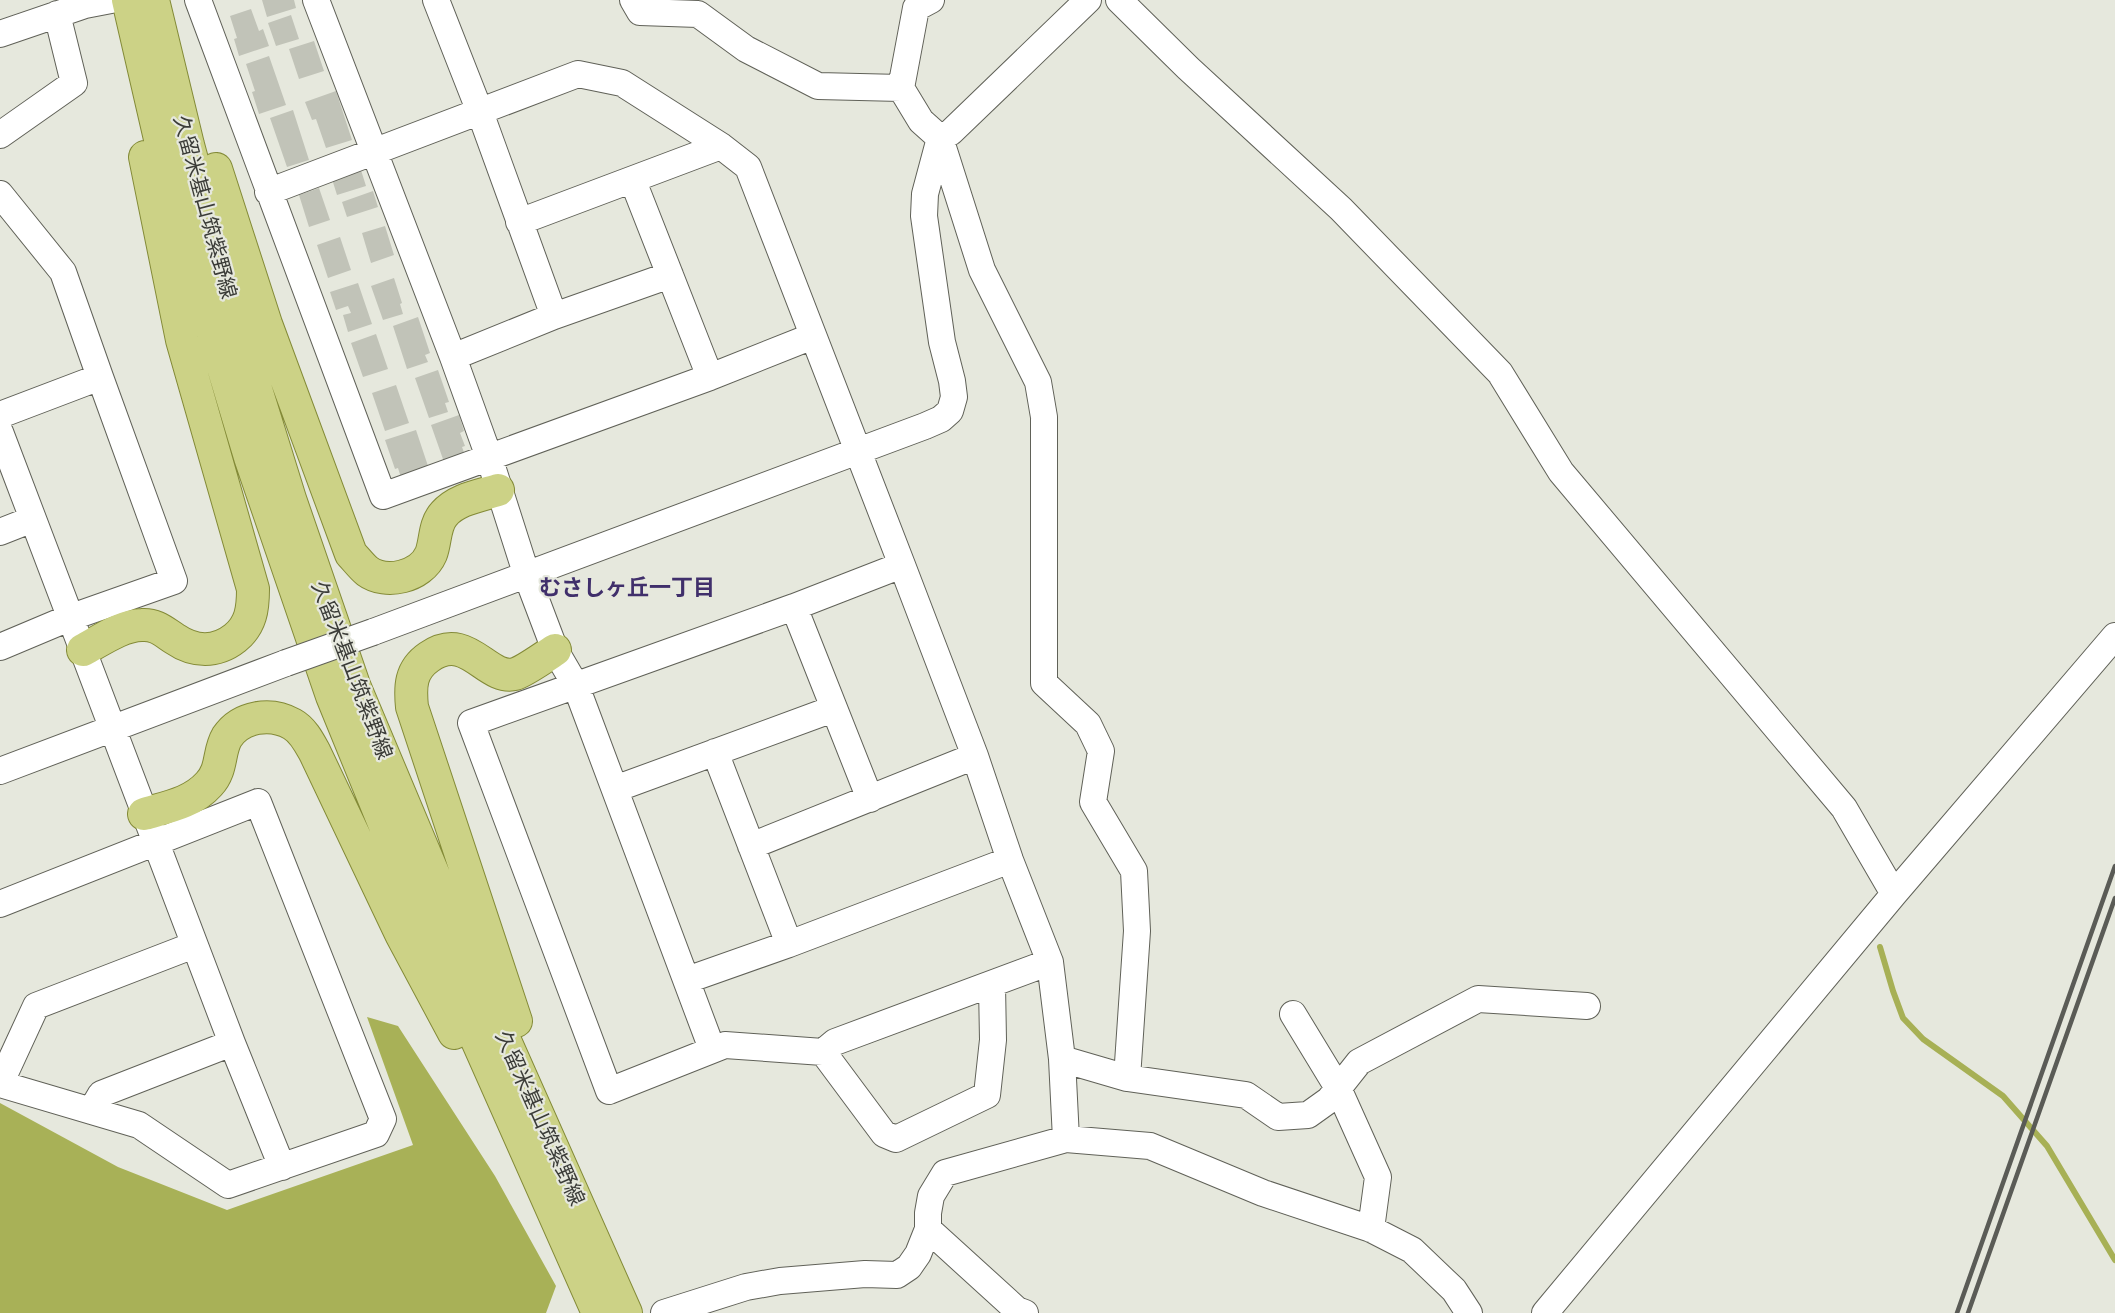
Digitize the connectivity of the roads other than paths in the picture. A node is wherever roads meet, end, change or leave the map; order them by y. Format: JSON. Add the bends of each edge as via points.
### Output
{"nodes":[{"id":1,"x":111,"y":0,"type":"edge"},
{"id":2,"x":153,"y":0,"type":"edge"},
{"id":3,"x":198,"y":0,"type":"edge"},
{"id":4,"x":316,"y":0,"type":"edge"},
{"id":5,"x":436,"y":0,"type":"edge"},
{"id":6,"x":633,"y":0,"type":"edge"},
{"id":7,"x":931,"y":0,"type":"edge"},
{"id":8,"x":1089,"y":0,"type":"edge"},
{"id":9,"x":1119,"y":0,"type":"edge"},
{"id":10,"x":57,"y":14,"type":"junction"},
{"id":11,"x":131,"y":14,"type":"edge"},
{"id":12,"x":0,"y":34,"type":"edge"},
{"id":13,"x":164,"y":47,"type":"junction"},
{"id":14,"x":901,"y":88,"type":"junction"},
{"id":15,"x":480,"y":112,"type":"junction"},
{"id":16,"x":0,"y":135,"type":"edge"},
{"id":17,"x":940,"y":138,"type":"junction"},
{"id":18,"x":721,"y":146,"type":"junction"},
{"id":19,"x":374,"y":153,"type":"junction"},
{"id":20,"x":633,"y":181,"type":"junction"},
{"id":21,"x":268,"y":192,"type":"junction"},
{"id":22,"x":0,"y":194,"type":"edge"},
{"id":23,"x":519,"y":222,"type":"junction"},
{"id":24,"x":670,"y":275,"type":"junction"},
{"id":25,"x":554,"y":316,"type":"junction"},
{"id":26,"x":813,"y":336,"type":"junction"},
{"id":27,"x":453,"y":357,"type":"junction"},
{"id":28,"x":99,"y":377,"type":"junction"},
{"id":29,"x":710,"y":377,"type":"junction"},
{"id":30,"x":0,"y":415,"type":"edge"},
{"id":31,"x":0,"y":432,"type":"edge"},
{"id":32,"x":857,"y":451,"type":"junction"},
{"id":33,"x":489,"y":457,"type":"junction"},
{"id":34,"x":498,"y":490,"type":"junction"},
{"id":35,"x":33,"y":519,"type":"junction"},
{"id":36,"x":0,"y":532,"type":"edge"},
{"id":37,"x":902,"y":564,"type":"junction"},
{"id":38,"x":527,"y":576,"type":"junction"},
{"id":39,"x":794,"y":607,"type":"junction"},
{"id":40,"x":69,"y":618,"type":"junction"},
{"id":41,"x":2115,"y":636,"type":"edge"},
{"id":42,"x":0,"y":647,"type":"edge"},
{"id":43,"x":83,"y":650,"type":"junction"},
{"id":44,"x":555,"y":650,"type":"junction"},
{"id":45,"x":576,"y":686,"type":"junction"},
{"id":46,"x":833,"y":709,"type":"junction"},
{"id":47,"x":112,"y":729,"type":"junction"},
{"id":48,"x":715,"y":752,"type":"junction"},
{"id":49,"x":975,"y":756,"type":"junction"},
{"id":50,"x":0,"y":771,"type":"edge"},
{"id":51,"x":615,"y":789,"type":"junction"},
{"id":52,"x":870,"y":799,"type":"junction"},
{"id":53,"x":144,"y":814,"type":"junction"},
{"id":54,"x":156,"y":843,"type":"junction"},
{"id":55,"x":751,"y":846,"type":"junction"},
{"id":56,"x":1010,"y":860,"type":"junction"},
{"id":57,"x":1894,"y":894,"type":"junction"},
{"id":58,"x":0,"y":904,"type":"edge"},
{"id":59,"x":789,"y":944,"type":"junction"},
{"id":60,"x":195,"y":945,"type":"junction"},
{"id":61,"x":1050,"y":962,"type":"junction"},
{"id":62,"x":687,"y":980,"type":"junction"},
{"id":63,"x":992,"y":985,"type":"junction"},
{"id":64,"x":1587,"y":1006,"type":"dead end"},
{"id":65,"x":1293,"y":1014,"type":"dead end"},
{"id":66,"x":232,"y":1044,"type":"junction"},
{"id":67,"x":712,"y":1049,"type":"junction"},
{"id":68,"x":823,"y":1052,"type":"junction"},
{"id":69,"x":1062,"y":1059,"type":"junction"},
{"id":70,"x":1127,"y":1078,"type":"junction"},
{"id":71,"x":0,"y":1084,"type":"edge"},
{"id":72,"x":1338,"y":1088,"type":"junction"},
{"id":73,"x":91,"y":1112,"type":"junction"},
{"id":74,"x":531,"y":1130,"type":"junction"},
{"id":75,"x":1066,"y":1139,"type":"junction"},
{"id":76,"x":282,"y":1167,"type":"junction"},
{"id":77,"x":928,"y":1229,"type":"junction"},
{"id":78,"x":1371,"y":1229,"type":"junction"},
{"id":79,"x":598,"y":1313,"type":"edge"},
{"id":80,"x":626,"y":1313,"type":"edge"},
{"id":81,"x":663,"y":1313,"type":"edge"},
{"id":82,"x":1025,"y":1313,"type":"edge"},
{"id":83,"x":1469,"y":1313,"type":"edge"},
{"id":84,"x":1545,"y":1313,"type":"edge"}],
"edges":[{"from":1,"to":10,"type":"street"},
{"from":2,"to":13,"type":"main road","name":"久留米基山筑紫野線"},
{"from":3,"to":21,"type":"street"},
{"from":4,"to":19,"type":"street"},
{"from":5,"to":15,"type":"street"},
{"from":6,"to":14,"type":"street","via":[[640,12],[698,15],[746,49],[818,86]]},
{"from":7,"to":14,"type":"street","via":[[916,8]]},
{"from":8,"to":17,"type":"street","via":[[951,132]]},
{"from":9,"to":57,"type":"street","via":[[1341,209],[1500,373],[1561,472],[1844,808]]},
{"from":10,"to":12,"type":"street"},
{"from":10,"to":16,"type":"street","via":[[74,83]]},
{"from":11,"to":43,"type":"main road","via":[[132,90],[156,216],[182,340],[253,589],[253,611],[238,636],[214,650],[194,648],[157,627],[141,624]]},
{"from":11,"to":74,"type":"main road","name":"久留米基山筑紫野線","via":[[166,164],[220,357],[332,696],[422,914]]},
{"from":13,"to":34,"type":"main road","via":[[199,118],[266,324],[351,554],[366,570],[390,579],[418,569],[430,556],[445,512],[455,504]]},
{"from":13,"to":74,"type":"main road","name":"久留米基山筑紫野線","via":[[237,328],[290,499],[354,685],[478,980]]},
{"from":14,"to":17,"type":"street","via":[[921,121]]},
{"from":15,"to":18,"type":"street","via":[[578,74],[622,83]]},
{"from":15,"to":19,"type":"street"},
{"from":15,"to":23,"type":"street"},
{"from":17,"to":32,"type":"street","via":[[925,194],[924,216],[954,398],[950,411],[941,419]]},
{"from":17,"to":70,"type":"street","via":[[982,270],[1038,382],[1044,417],[1044,683],[1088,724],[1101,751],[1094,802],[1134,871],[1137,931]]},
{"from":18,"to":20,"type":"street"},
{"from":18,"to":26,"type":"street","via":[[748,167]]},
{"from":19,"to":21,"type":"street"},
{"from":19,"to":27,"type":"street"},
{"from":20,"to":23,"type":"street"},
{"from":20,"to":24,"type":"street"},
{"from":21,"to":33,"type":"street","via":[[383,496]]},
{"from":22,"to":28,"type":"street","via":[[63,272]]},
{"from":23,"to":25,"type":"street"},
{"from":24,"to":25,"type":"street"},
{"from":24,"to":29,"type":"street"},
{"from":25,"to":27,"type":"street"},
{"from":26,"to":29,"type":"street"},
{"from":26,"to":32,"type":"street"},
{"from":27,"to":33,"type":"street"},
{"from":28,"to":30,"type":"street"},
{"from":28,"to":40,"type":"street","via":[[174,581]]},
{"from":29,"to":33,"type":"street"},
{"from":31,"to":35,"type":"street"},
{"from":32,"to":37,"type":"street"},
{"from":32,"to":38,"type":"street"},
{"from":33,"to":34,"type":"street"},
{"from":34,"to":38,"type":"street"},
{"from":35,"to":36,"type":"street"},
{"from":35,"to":40,"type":"street"},
{"from":37,"to":39,"type":"street"},
{"from":37,"to":49,"type":"street"},
{"from":38,"to":44,"type":"street"},
{"from":38,"to":47,"type":"street","bridge":true},
{"from":39,"to":45,"type":"street"},
{"from":39,"to":46,"type":"street"},
{"from":40,"to":42,"type":"street"},
{"from":40,"to":43,"type":"street"},
{"from":41,"to":57,"type":"street"},
{"from":43,"to":47,"type":"street"},
{"from":44,"to":45,"type":"street"},
{"from":44,"to":74,"type":"main road","via":[[514,674],[501,672],[461,650],[436,653],[418,667],[410,687],[412,707],[522,1038]]},
{"from":45,"to":51,"type":"street"},
{"from":45,"to":67,"type":"street","via":[[471,723],[487,768],[609,1091]]},
{"from":46,"to":48,"type":"street"},
{"from":46,"to":52,"type":"street"},
{"from":47,"to":50,"type":"street"},
{"from":47,"to":53,"type":"street"},
{"from":48,"to":51,"type":"street"},
{"from":48,"to":55,"type":"street"},
{"from":49,"to":52,"type":"street"},
{"from":49,"to":56,"type":"street"},
{"from":51,"to":62,"type":"street"},
{"from":52,"to":55,"type":"street"},
{"from":53,"to":54,"type":"street"},
{"from":53,"to":74,"type":"main road","via":[[197,796],[212,782],[227,737],[250,719],[277,718],[293,724],[315,753],[401,934],[478,1078]]},
{"from":54,"to":58,"type":"street"},
{"from":54,"to":60,"type":"street"},
{"from":54,"to":76,"type":"street","via":[[258,802],[378,1108],[382,1119],[376,1134]]},
{"from":55,"to":59,"type":"street"},
{"from":56,"to":59,"type":"street"},
{"from":56,"to":61,"type":"street"},
{"from":57,"to":84,"type":"street"},
{"from":59,"to":62,"type":"street"},
{"from":60,"to":66,"type":"street"},
{"from":60,"to":71,"type":"street","via":[[36,1006]]},
{"from":61,"to":63,"type":"street"},
{"from":61,"to":69,"type":"street"},
{"from":62,"to":67,"type":"street"},
{"from":63,"to":68,"type":"street","via":[[835,1042]]},
{"from":63,"to":68,"type":"street","via":[[993,1040],[987,1095],[896,1139],[884,1134]]},
{"from":64,"to":72,"type":"street","via":[[1478,999],[1359,1062]]},
{"from":65,"to":72,"type":"street"},
{"from":66,"to":73,"type":"street","via":[[101,1094]]},
{"from":66,"to":76,"type":"street"},
{"from":67,"to":68,"type":"street","via":[[725,1045]]},
{"from":69,"to":70,"type":"street"},
{"from":69,"to":75,"type":"street"},
{"from":70,"to":72,"type":"street","via":[[1246,1095],[1278,1117],[1308,1115]]},
{"from":71,"to":73,"type":"street"},
{"from":72,"to":78,"type":"street","via":[[1378,1177]]},
{"from":73,"to":76,"type":"street","via":[[139,1125],[228,1185]]},
{"from":74,"to":79,"type":"main road","name":"久留米基山筑紫野線"},
{"from":74,"to":80,"type":"main road","name":"久留米基山筑紫野線"},
{"from":75,"to":77,"type":"street","via":[[945,1173],[931,1196]]},
{"from":75,"to":78,"type":"street","via":[[1150,1146],[1263,1193]]},
{"from":77,"to":81,"type":"street","via":[[918,1254],[897,1275],[780,1281],[746,1287]]},
{"from":77,"to":82,"type":"street"},
{"from":78,"to":83,"type":"street","via":[[1412,1250],[1454,1290]]}]}
